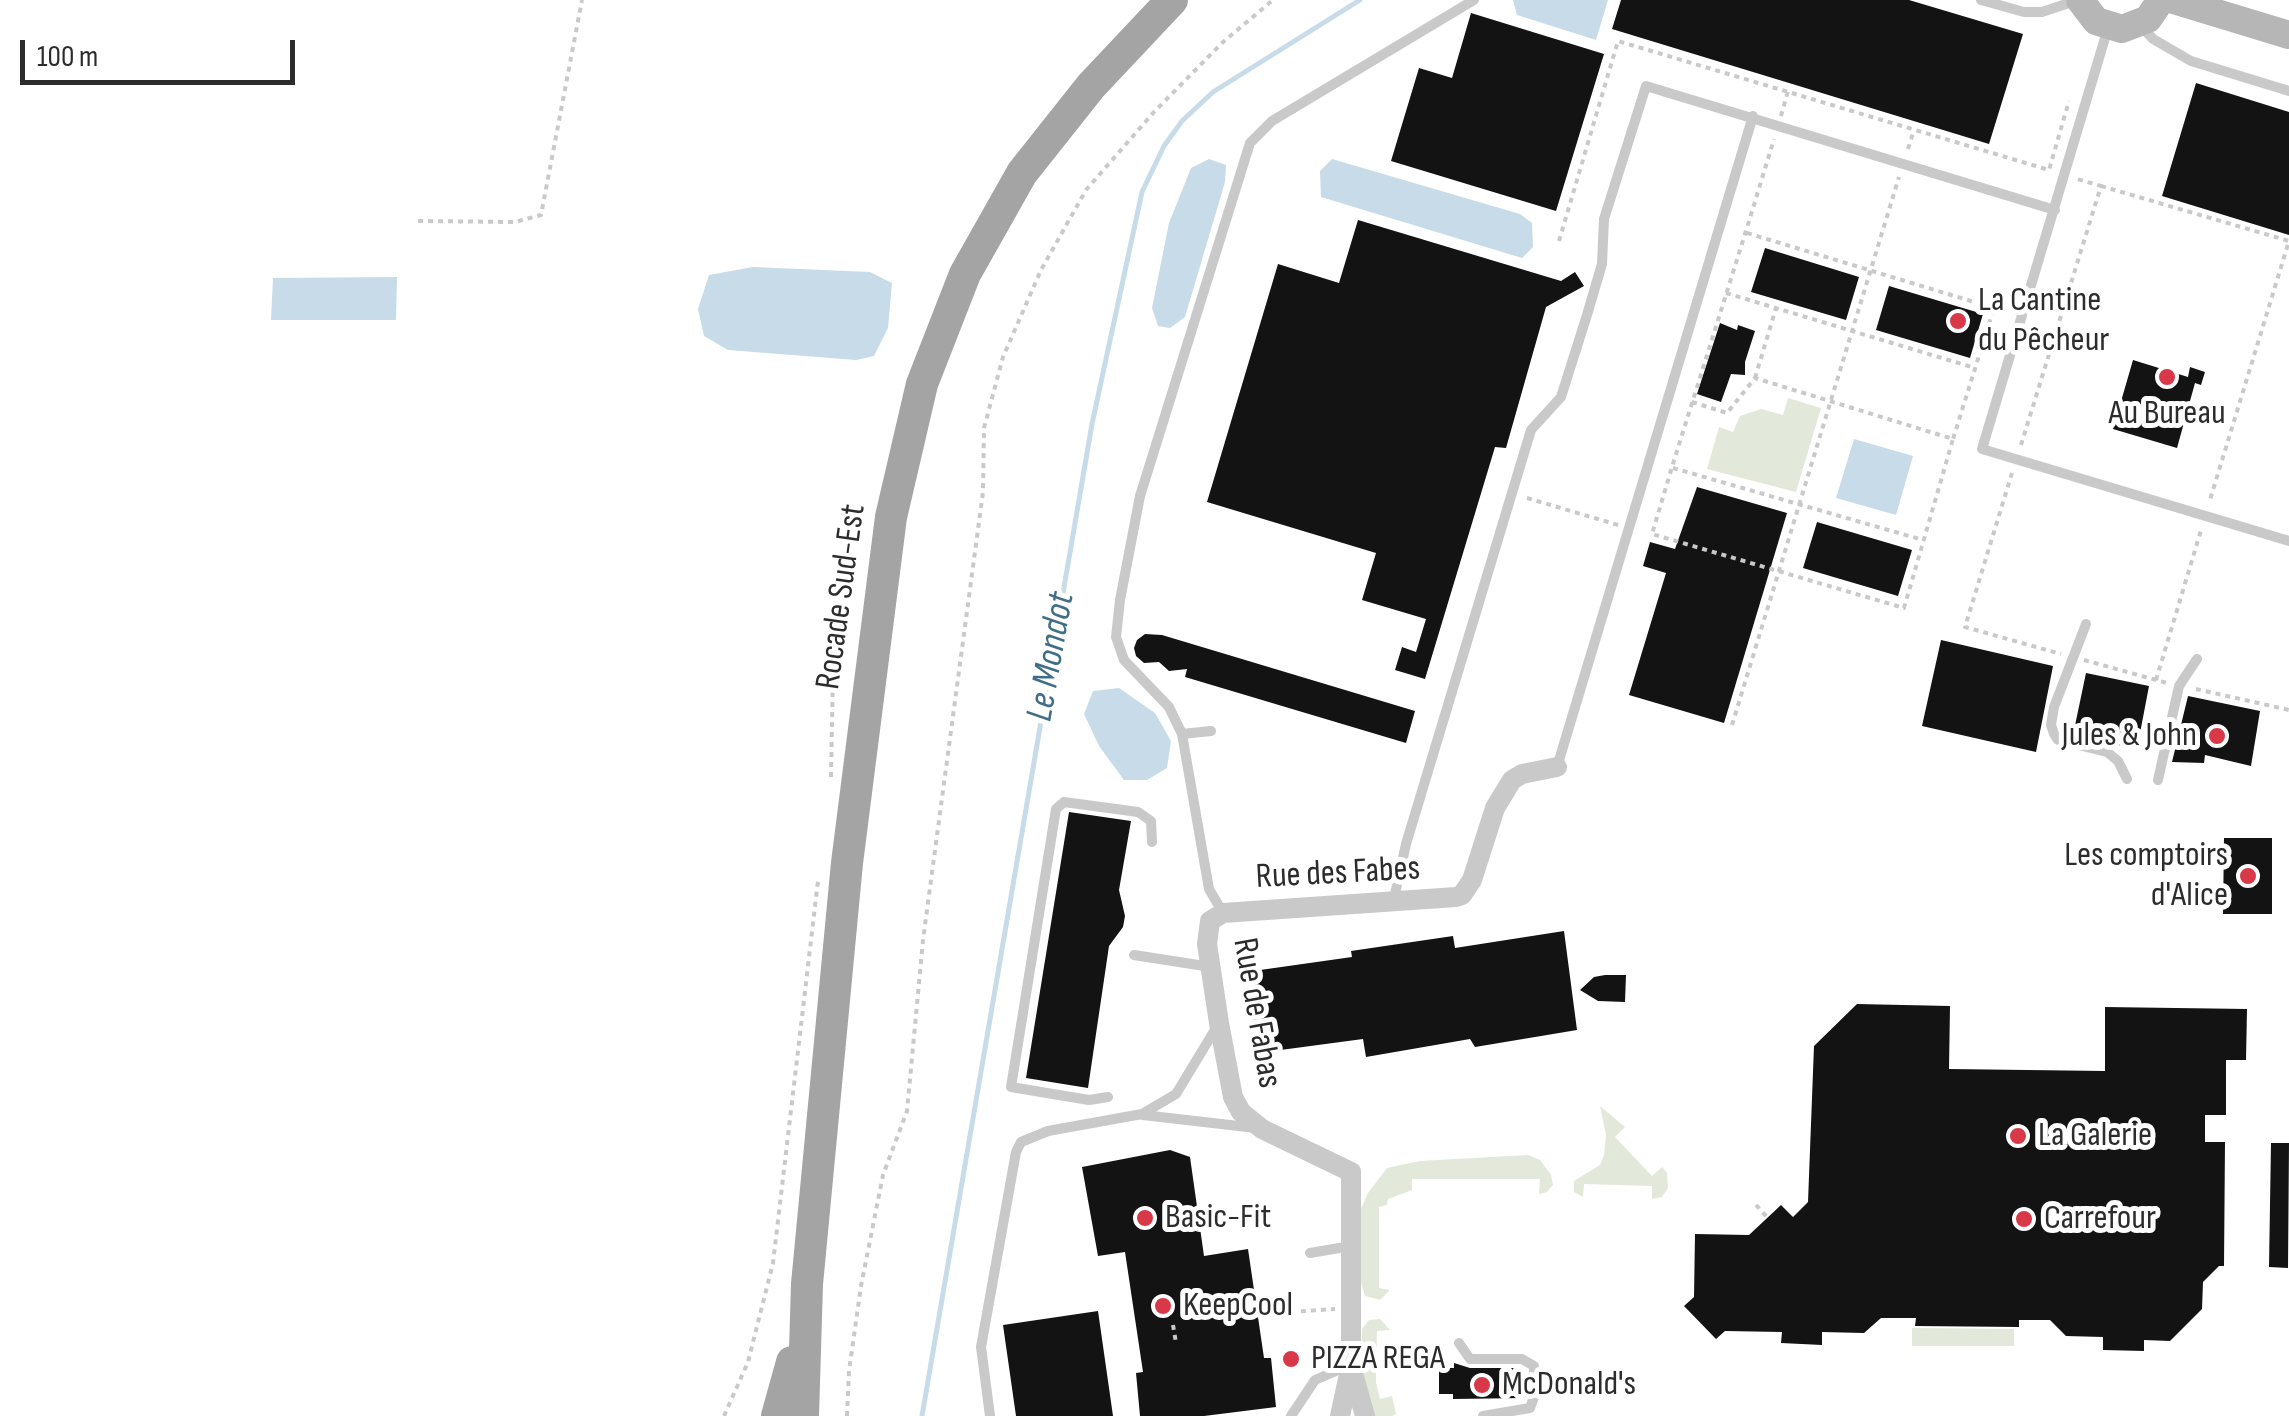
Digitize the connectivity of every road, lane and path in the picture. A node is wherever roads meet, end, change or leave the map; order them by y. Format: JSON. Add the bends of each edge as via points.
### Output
{"nodes":[{"id":1,"x":582,"y":0,"type":"edge"},
{"id":2,"x":1172,"y":0,"type":"edge"},
{"id":3,"x":1273,"y":0,"type":"edge"},
{"id":4,"x":1474,"y":0,"type":"edge"},
{"id":5,"x":1981,"y":0,"type":"edge"},
{"id":6,"x":2080,"y":0,"type":"edge"},
{"id":7,"x":2161,"y":0,"type":"edge"},
{"id":8,"x":2174,"y":0,"type":"edge"},
{"id":9,"x":2139,"y":24,"type":"junction"},
{"id":10,"x":2108,"y":27,"type":"junction"},
{"id":11,"x":2289,"y":35,"type":"edge"},
{"id":12,"x":2289,"y":91,"type":"edge"},
{"id":13,"x":1788,"y":92,"type":"dead end"},
{"id":14,"x":2069,"y":101,"type":"dead end"},
{"id":15,"x":1752,"y":116,"type":"junction"},
{"id":16,"x":1778,"y":124,"type":"junction"},
{"id":17,"x":1914,"y":130,"type":"dead end"},
{"id":18,"x":1904,"y":163,"type":"junction"},
{"id":19,"x":2049,"y":170,"type":"dead end"},
{"id":20,"x":2101,"y":186,"type":"dead end"},
{"id":21,"x":2054,"y":210,"type":"junction"},
{"id":22,"x":418,"y":221,"type":"dead end"},
{"id":23,"x":1745,"y":233,"type":"junction"},
{"id":24,"x":2289,"y":242,"type":"edge"},
{"id":25,"x":1871,"y":272,"type":"junction"},
{"id":26,"x":1726,"y":294,"type":"junction"},
{"id":27,"x":1776,"y":308,"type":"junction"},
{"id":28,"x":1853,"y":331,"type":"junction"},
{"id":29,"x":1975,"y":368,"type":"junction"},
{"id":30,"x":1755,"y":378,"type":"junction"},
{"id":31,"x":1832,"y":400,"type":"junction"},
{"id":32,"x":1692,"y":402,"type":"junction"},
{"id":33,"x":1954,"y":439,"type":"junction"},
{"id":34,"x":1672,"y":468,"type":"junction"},
{"id":35,"x":1512,"y":493,"type":"junction"},
{"id":36,"x":1800,"y":504,"type":"junction"},
{"id":37,"x":2205,"y":517,"type":"junction"},
{"id":38,"x":1628,"y":528,"type":"junction"},
{"id":39,"x":1652,"y":534,"type":"junction"},
{"id":40,"x":1923,"y":540,"type":"junction"},
{"id":41,"x":2289,"y":542,"type":"edge"},
{"id":42,"x":1780,"y":570,"type":"junction"},
{"id":43,"x":834,"y":617,"type":"dead end"},
{"id":44,"x":2086,"y":624,"type":"dead end"},
{"id":45,"x":2197,"y":659,"type":"dead end"},
{"id":46,"x":2179,"y":686,"type":"junction"},
{"id":47,"x":2289,"y":710,"type":"edge"},
{"id":48,"x":1732,"y":725,"type":"dead end"},
{"id":49,"x":1211,"y":731,"type":"dead end"},
{"id":50,"x":1182,"y":734,"type":"junction"},
{"id":51,"x":1557,"y":768,"type":"joint"},
{"id":52,"x":2127,"y":780,"type":"dead end"},
{"id":53,"x":2158,"y":780,"type":"dead end"},
{"id":54,"x":831,"y":782,"type":"dead end"},
{"id":55,"x":1152,"y":842,"type":"dead end"},
{"id":56,"x":819,"y":875,"type":"dead end"},
{"id":57,"x":1392,"y":904,"type":"junction"},
{"id":58,"x":1223,"y":913,"type":"junction"},
{"id":59,"x":1134,"y":956,"type":"dead end"},
{"id":60,"x":1212,"y":967,"type":"junction"},
{"id":61,"x":1219,"y":1023,"type":"junction"},
{"id":62,"x":1108,"y":1096,"type":"dead end"},
{"id":63,"x":1142,"y":1114,"type":"junction"},
{"id":64,"x":1262,"y":1129,"type":"junction"},
{"id":65,"x":1756,"y":1206,"type":"dead end"},
{"id":66,"x":1768,"y":1218,"type":"dead end"},
{"id":67,"x":1352,"y":1246,"type":"junction"},
{"id":68,"x":1310,"y":1252,"type":"dead end"},
{"id":69,"x":807,"y":1284,"type":"junction"},
{"id":70,"x":1339,"y":1308,"type":"dead end"},
{"id":71,"x":1261,"y":1314,"type":"dead end"},
{"id":72,"x":1173,"y":1325,"type":"dead end"},
{"id":73,"x":1176,"y":1343,"type":"dead end"},
{"id":74,"x":1459,"y":1344,"type":"dead end"},
{"id":75,"x":1351,"y":1365,"type":"junction"},
{"id":76,"x":1526,"y":1413,"type":"edge"},
{"id":77,"x":724,"y":1416,"type":"edge"},
{"id":78,"x":777,"y":1416,"type":"edge"},
{"id":79,"x":803,"y":1416,"type":"edge"},
{"id":80,"x":847,"y":1416,"type":"edge"},
{"id":81,"x":990,"y":1416,"type":"edge"},
{"id":82,"x":1291,"y":1416,"type":"edge"},
{"id":83,"x":1340,"y":1416,"type":"edge"},
{"id":84,"x":1365,"y":1416,"type":"edge"},
{"id":85,"x":1483,"y":1416,"type":"edge"}],
"edges":[{"from":1,"to":22,"type":"path","via":[[541,215],[515,222]]},
{"from":2,"to":69,"type":"main road","name":"Rocade Sud-Est","via":[[1091,86],[1022,174],[965,274],[922,384],[889,536],[848,863]]},
{"from":3,"to":80,"type":"path","via":[[1154,112],[1086,190],[1003,358],[984,428],[983,492],[907,1111],[884,1175],[861,1286]]},
{"from":4,"to":50,"type":"lane","via":[[1272,121],[1250,143],[1140,496],[1120,600],[1116,637],[1124,660],[1169,708]]},
{"from":5,"to":6,"type":"lane","via":[[2042,12]]},
{"from":6,"to":10,"type":"street"},
{"from":7,"to":9,"type":"street"},
{"from":8,"to":11,"type":"street"},
{"from":9,"to":10,"type":"street"},
{"from":9,"to":12,"type":"lane","via":[[2191,61]]},
{"from":10,"to":21,"type":"lane"},
{"from":13,"to":16,"type":"path"},
{"from":14,"to":19,"type":"path"},
{"from":15,"to":16,"type":"lane"},
{"from":15,"to":35,"type":"lane","via":[[1646,86],[1604,219],[1602,264],[1566,382],[1531,430]]},
{"from":15,"to":38,"type":"lane"},
{"from":16,"to":18,"type":"lane"},
{"from":16,"to":23,"type":"path"},
{"from":17,"to":18,"type":"path"},
{"from":18,"to":21,"type":"lane"},
{"from":18,"to":25,"type":"path"},
{"from":20,"to":24,"type":"path"},
{"from":21,"to":37,"type":"lane","via":[[1982,449]]},
{"from":23,"to":25,"type":"path"},
{"from":23,"to":26,"type":"path"},
{"from":24,"to":37,"type":"path"},
{"from":25,"to":28,"type":"path"},
{"from":25,"to":29,"type":"path","via":[[1994,308]]},
{"from":26,"to":27,"type":"path"},
{"from":26,"to":32,"type":"path"},
{"from":27,"to":28,"type":"path"},
{"from":27,"to":30,"type":"path"},
{"from":28,"to":29,"type":"path"},
{"from":28,"to":31,"type":"path"},
{"from":29,"to":33,"type":"path"},
{"from":30,"to":31,"type":"path"},
{"from":30,"to":32,"type":"path","via":[[1727,412]]},
{"from":31,"to":33,"type":"path"},
{"from":31,"to":36,"type":"path"},
{"from":32,"to":34,"type":"path"},
{"from":33,"to":40,"type":"path"},
{"from":34,"to":36,"type":"path"},
{"from":34,"to":39,"type":"path"},
{"from":35,"to":38,"type":"path"},
{"from":35,"to":57,"type":"lane"},
{"from":36,"to":40,"type":"path"},
{"from":36,"to":42,"type":"path"},
{"from":37,"to":41,"type":"lane"},
{"from":37,"to":46,"type":"path","via":[[2159,681]]},
{"from":38,"to":39,"type":"path"},
{"from":38,"to":51,"type":"lane"},
{"from":39,"to":42,"type":"path"},
{"from":40,"to":42,"type":"path","via":[[1904,608]]},
{"from":42,"to":48,"type":"path"},
{"from":43,"to":54,"type":"path"},
{"from":44,"to":52,"type":"lane","via":[[2051,725],[2058,740],[2107,752]]},
{"from":45,"to":46,"type":"lane"},
{"from":46,"to":47,"type":"path"},
{"from":46,"to":53,"type":"lane"},
{"from":49,"to":50,"type":"lane"},
{"from":50,"to":58,"type":"lane","via":[[1209,888]]},
{"from":51,"to":57,"type":"street","name":"Rue des Fabes","via":[[1512,780],[1462,895]]},
{"from":55,"to":62,"type":"lane","via":[[1151,821],[1138,812],[1064,802],[1056,809],[1011,1087],[1090,1100]]},
{"from":56,"to":77,"type":"path","via":[[774,1262],[748,1362]]},
{"from":57,"to":58,"type":"street","name":"Rue des Fabes"},
{"from":58,"to":60,"type":"street","name":"Rue de Fabas","via":[[1208,929]]},
{"from":59,"to":60,"type":"lane"},
{"from":60,"to":61,"type":"street","name":"Rue de Fabas"},
{"from":61,"to":63,"type":"lane","via":[[1176,1094]]},
{"from":61,"to":64,"type":"street","name":"Rue de Fabas","via":[[1233,1098]]},
{"from":63,"to":64,"type":"lane"},
{"from":63,"to":81,"type":"lane","via":[[1021,1142],[981,1347]]},
{"from":64,"to":67,"type":"street","name":"Rue de Fabas","via":[[1351,1172]]},
{"from":65,"to":66,"type":"path"},
{"from":67,"to":68,"type":"lane"},
{"from":67,"to":75,"type":"street","name":"Rue de Fabas"},
{"from":69,"to":78,"type":"main road","name":"Rocade Sud-Est"},
{"from":69,"to":79,"type":"main road","name":"Rocade Sud-Est"},
{"from":70,"to":71,"type":"path"},
{"from":72,"to":73,"type":"path"},
{"from":74,"to":76,"type":"lane","via":[[1470,1359],[1528,1360],[1534,1366],[1534,1396]]},
{"from":75,"to":82,"type":"lane","via":[[1315,1380]]},
{"from":75,"to":83,"type":"street","name":"Rue de Fabas"},
{"from":75,"to":84,"type":"street","name":"Rue de Fabas"},
{"from":76,"to":85,"type":"lane"}]}
